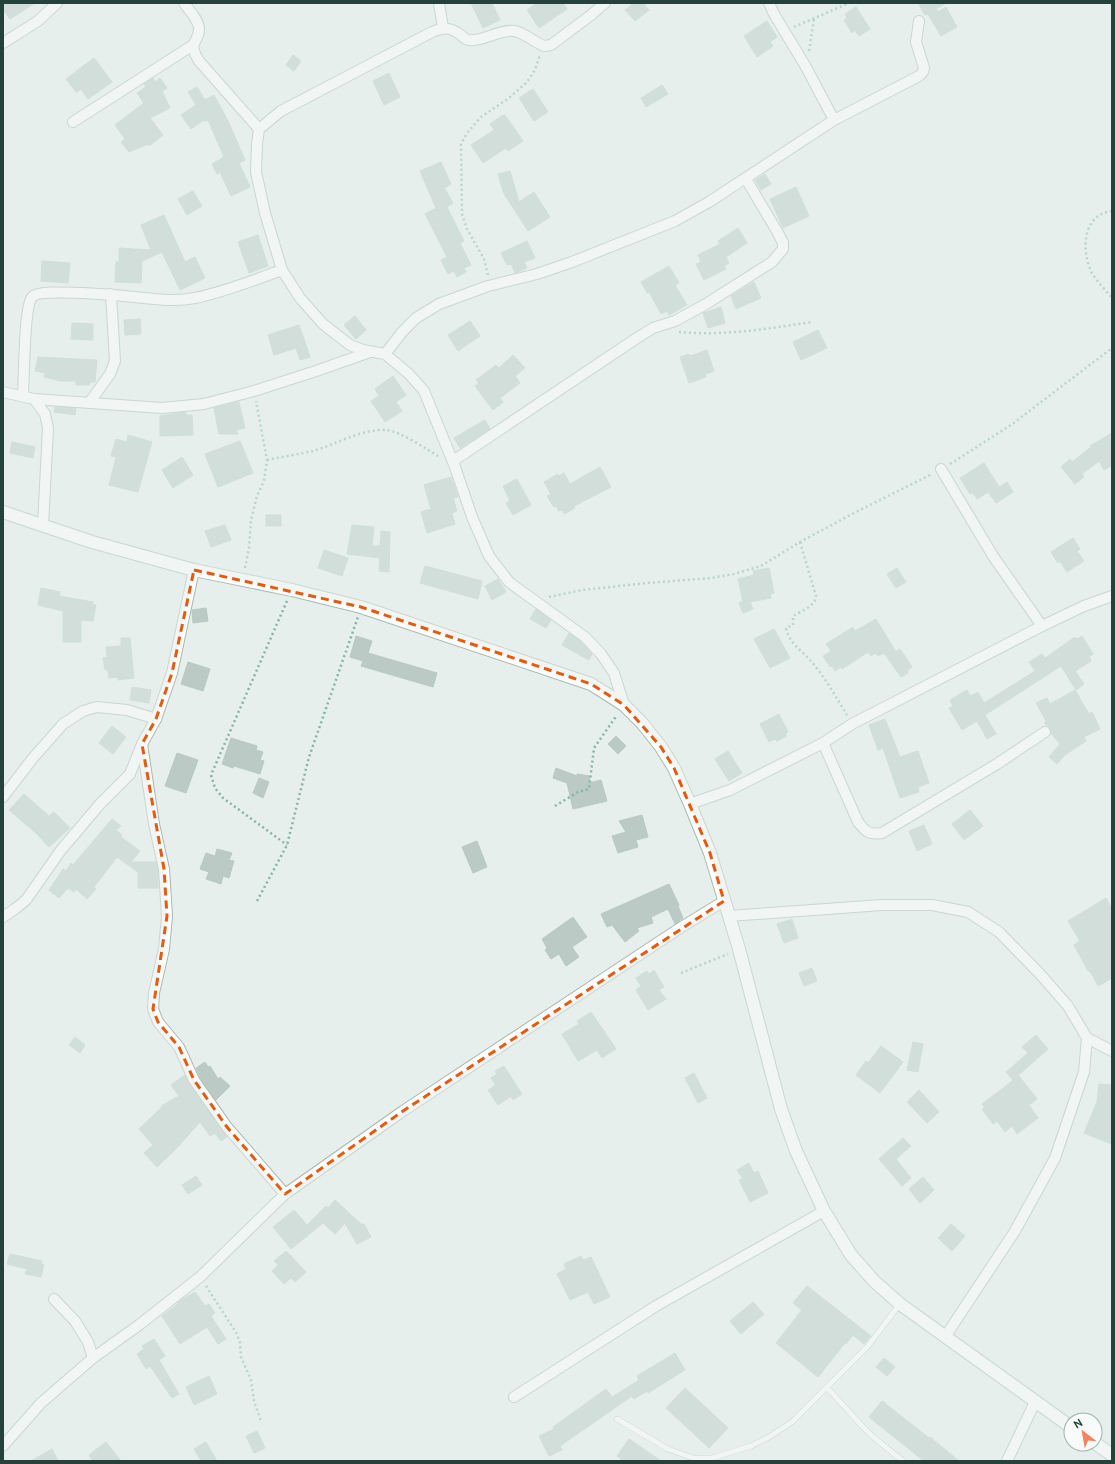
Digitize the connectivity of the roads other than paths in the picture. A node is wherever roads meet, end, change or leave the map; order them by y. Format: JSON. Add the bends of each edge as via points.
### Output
{"nodes":[{"id":1,"x":57,"y":3,"type":"edge"},
{"id":2,"x":184,"y":3,"type":"edge"},
{"id":3,"x":439,"y":3,"type":"edge"},
{"id":4,"x":605,"y":3,"type":"edge"},
{"id":5,"x":769,"y":3,"type":"edge"},
{"id":6,"x":920,"y":21,"type":"dead end"},
{"id":7,"x":443,"y":28,"type":"junction"},
{"id":8,"x":3,"y":43,"type":"edge"},
{"id":9,"x":192,"y":45,"type":"junction"},
{"id":10,"x":834,"y":120,"type":"junction"},
{"id":11,"x":73,"y":122,"type":"dead end"},
{"id":12,"x":259,"y":129,"type":"junction"},
{"id":13,"x":746,"y":179,"type":"junction"},
{"id":14,"x":282,"y":270,"type":"junction"},
{"id":15,"x":111,"y":294,"type":"junction"},
{"id":16,"x":370,"y":352,"type":"junction"},
{"id":17,"x":385,"y":354,"type":"junction"},
{"id":18,"x":3,"y":392,"type":"edge"},
{"id":19,"x":23,"y":396,"type":"junction"},
{"id":20,"x":34,"y":399,"type":"junction"},
{"id":21,"x":89,"y":403,"type":"junction"},
{"id":22,"x":454,"y":464,"type":"junction"},
{"id":23,"x":941,"y":469,"type":"road end"},
{"id":24,"x":3,"y":512,"type":"edge"},
{"id":25,"x":43,"y":525,"type":"junction"},
{"id":26,"x":194,"y":570,"type":"junction"},
{"id":27,"x":1112,"y":596,"type":"edge"},
{"id":28,"x":1042,"y":626,"type":"junction"},
{"id":29,"x":624,"y":705,"type":"junction"},
{"id":30,"x":156,"y":719,"type":"junction"},
{"id":31,"x":1044,"y":732,"type":"dead end"},
{"id":32,"x":823,"y":742,"type":"junction"},
{"id":33,"x":142,"y":744,"type":"junction"},
{"id":34,"x":3,"y":797,"type":"edge"},
{"id":35,"x":690,"y":804,"type":"junction"},
{"id":36,"x":724,"y":901,"type":"junction"},
{"id":37,"x":729,"y":916,"type":"junction"},
{"id":38,"x":3,"y":917,"type":"edge"},
{"id":39,"x":1087,"y":1038,"type":"junction"},
{"id":40,"x":1112,"y":1051,"type":"edge"},
{"id":41,"x":285,"y":1194,"type":"junction"},
{"id":42,"x":824,"y":1211,"type":"junction"},
{"id":43,"x":54,"y":1299,"type":"dead end"},
{"id":44,"x":900,"y":1304,"type":"junction"},
{"id":45,"x":945,"y":1337,"type":"junction"},
{"id":46,"x":93,"y":1358,"type":"junction"},
{"id":47,"x":827,"y":1388,"type":"junction"},
{"id":48,"x":514,"y":1397,"type":"dead end"},
{"id":49,"x":1035,"y":1402,"type":"junction"},
{"id":50,"x":617,"y":1419,"type":"dead end"},
{"id":51,"x":1063,"y":1421,"type":"edge"},
{"id":52,"x":3,"y":1446,"type":"edge"},
{"id":53,"x":1103,"y":1449,"type":"edge"},
{"id":54,"x":1112,"y":1455,"type":"edge"},
{"id":55,"x":903,"y":1461,"type":"edge"},
{"id":56,"x":1007,"y":1461,"type":"edge"}],
"edges":[{"from":1,"to":8,"type":"street","via":[[38,21]]},
{"from":2,"to":9,"type":"street","via":[[199,30]]},
{"from":3,"to":7,"type":"street"},
{"from":4,"to":7,"type":"street","via":[[551,45],[544,46],[512,31],[466,40],[455,31]]},
{"from":5,"to":10,"type":"street"},
{"from":6,"to":10,"type":"street","via":[[916,42],[924,68],[920,76]]},
{"from":7,"to":12,"type":"street","via":[[281,111]]},
{"from":9,"to":11,"type":"street"},
{"from":9,"to":12,"type":"street","via":[[199,61]]},
{"from":10,"to":13,"type":"street"},
{"from":12,"to":14,"type":"street","via":[[256,172]]},
{"from":13,"to":17,"type":"street","via":[[675,221],[572,262],[488,286],[439,304],[416,318]]},
{"from":13,"to":22,"type":"street","via":[[783,243],[783,249],[772,262],[706,304],[675,321],[653,328],[634,340]]},
{"from":14,"to":15,"type":"street","via":[[194,298],[168,300]]},
{"from":14,"to":16,"type":"street","via":[[300,298],[323,324],[350,345]]},
{"from":15,"to":19,"type":"street","via":[[62,293],[36,294],[32,297],[26,328]]},
{"from":15,"to":21,"type":"street","via":[[115,361],[110,374]]},
{"from":16,"to":17,"type":"street"},
{"from":16,"to":21,"type":"street","via":[[254,391],[204,404],[162,408]]},
{"from":17,"to":22,"type":"street","via":[[409,374],[424,391]]},
{"from":18,"to":19,"type":"street"},
{"from":19,"to":20,"type":"street"},
{"from":20,"to":21,"type":"street"},
{"from":20,"to":25,"type":"street","via":[[44,414],[48,428]]},
{"from":22,"to":29,"type":"street","via":[[472,517],[490,556],[509,582],[585,637],[602,654],[614,673]]},
{"from":23,"to":28,"type":"street","via":[[993,556]]},
{"from":24,"to":25,"type":"street"},
{"from":25,"to":26,"type":"street","via":[[92,542]]},
{"from":26,"to":29,"type":"street","via":[[361,607],[591,684]]},
{"from":26,"to":30,"type":"street","via":[[172,673]]},
{"from":27,"to":28,"type":"street"},
{"from":28,"to":32,"type":"street","via":[[852,724]]},
{"from":29,"to":35,"type":"street","via":[[661,747],[674,768]]},
{"from":30,"to":33,"type":"street"},
{"from":30,"to":34,"type":"street","via":[[127,710],[98,706],[83,711],[63,724]]},
{"from":31,"to":32,"type":"street","via":[[997,764],[882,833],[873,834],[858,822]]},
{"from":32,"to":35,"type":"street","via":[[730,790]]},
{"from":33,"to":38,"type":"street","via":[[130,774],[100,804],[61,850],[26,900]]},
{"from":33,"to":41,"type":"street","via":[[154,824],[164,869],[167,916],[153,1009],[158,1022],[179,1047],[194,1080],[228,1127]]},
{"from":35,"to":36,"type":"street","via":[[710,853]]},
{"from":36,"to":37,"type":"street"},
{"from":36,"to":41,"type":"street","via":[[403,1111]]},
{"from":37,"to":39,"type":"street","via":[[882,905],[932,905],[968,912],[999,932],[1040,974],[1068,1006]]},
{"from":37,"to":42,"type":"street","via":[[740,949],[781,1109],[796,1151]]},
{"from":39,"to":40,"type":"street"},
{"from":39,"to":45,"type":"street","via":[[1084,1072],[1055,1158],[1016,1231]]},
{"from":41,"to":46,"type":"street","via":[[200,1277]]},
{"from":42,"to":44,"type":"street","via":[[851,1255],[874,1281]]},
{"from":42,"to":48,"type":"street","via":[[656,1306]]},
{"from":43,"to":46,"type":"street","via":[[75,1321],[88,1342]]},
{"from":44,"to":45,"type":"street"},
{"from":44,"to":47,"type":"lane","via":[[868,1346]]},
{"from":45,"to":49,"type":"street"},
{"from":46,"to":52,"type":"street","via":[[42,1403]]},
{"from":47,"to":50,"type":"lane","via":[[792,1422],[769,1437],[751,1446],[712,1458],[692,1458],[668,1449]]},
{"from":47,"to":55,"type":"lane","via":[[869,1433]]},
{"from":49,"to":51,"type":"street"},
{"from":49,"to":56,"type":"street"},
{"from":53,"to":54,"type":"street"}]}
